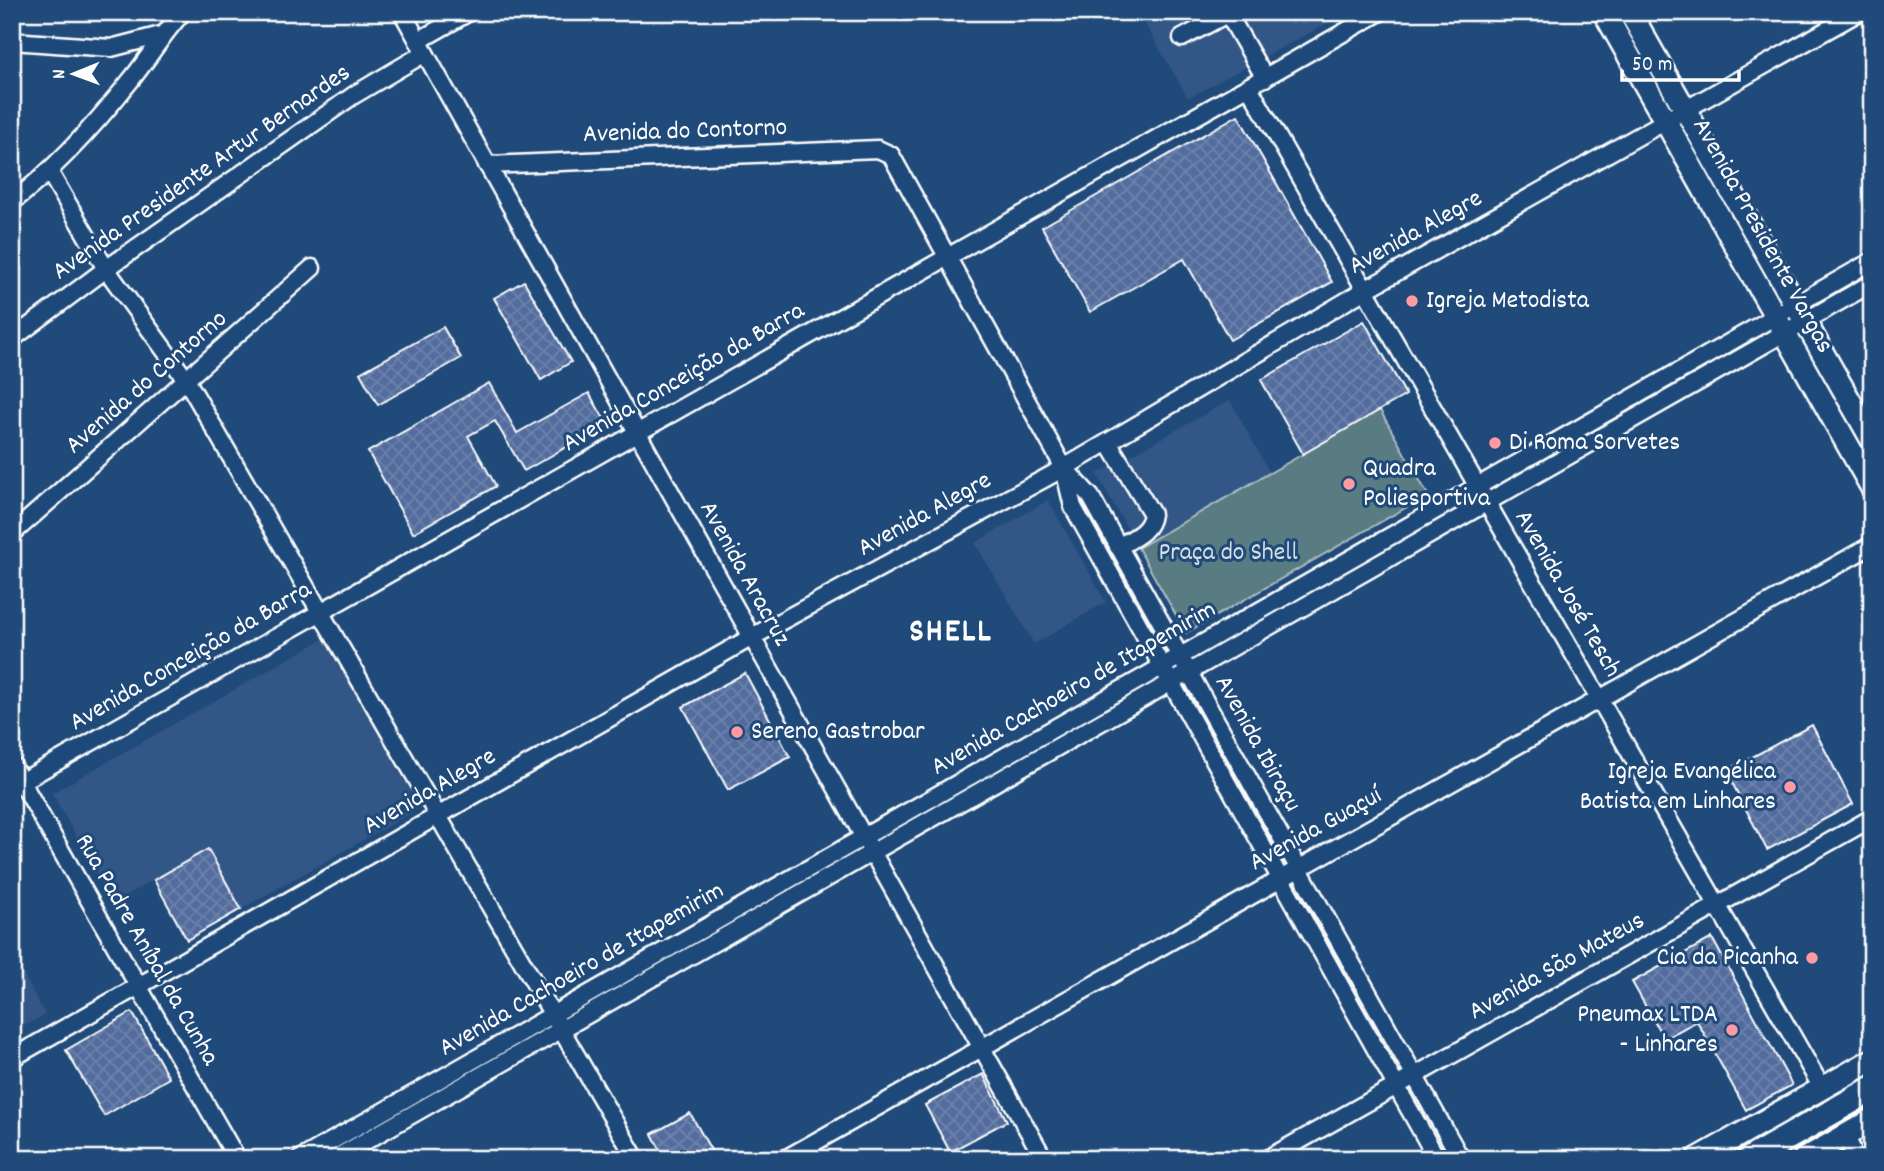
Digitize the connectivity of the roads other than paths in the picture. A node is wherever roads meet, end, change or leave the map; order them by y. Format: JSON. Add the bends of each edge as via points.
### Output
{"nodes":[{"id":1,"x":183,"y":12,"type":"edge"},
{"id":2,"x":402,"y":12,"type":"edge"},
{"id":3,"x":469,"y":12,"type":"edge"},
{"id":4,"x":1380,"y":12,"type":"edge"},
{"id":5,"x":1604,"y":12,"type":"edge"},
{"id":6,"x":1630,"y":12,"type":"edge"},
{"id":7,"x":1859,"y":12,"type":"edge"},
{"id":8,"x":1229,"y":13,"type":"edge"},
{"id":9,"x":161,"y":35,"type":"junction"},
{"id":10,"x":1182,"y":38,"type":"dead end"},
{"id":11,"x":12,"y":41,"type":"edge"},
{"id":12,"x":421,"y":47,"type":"junction"},
{"id":13,"x":1265,"y":78,"type":"junction"},
{"id":14,"x":1249,"y":87,"type":"junction"},
{"id":15,"x":1685,"y":110,"type":"junction"},
{"id":16,"x":1665,"y":121,"type":"junction"},
{"id":17,"x":885,"y":151,"type":"joint"},
{"id":18,"x":487,"y":165,"type":"junction"},
{"id":19,"x":50,"y":173,"type":"junction"},
{"id":20,"x":12,"y":202,"type":"edge"},
{"id":21,"x":949,"y":256,"type":"junction"},
{"id":22,"x":1872,"y":261,"type":"edge"},
{"id":23,"x":312,"y":268,"type":"dead end"},
{"id":24,"x":106,"y":269,"type":"junction"},
{"id":25,"x":1872,"y":283,"type":"edge"},
{"id":26,"x":1365,"y":290,"type":"junction"},
{"id":27,"x":1800,"y":313,"type":"junction"},
{"id":28,"x":1780,"y":325,"type":"junction"},
{"id":29,"x":12,"y":339,"type":"edge"},
{"id":30,"x":187,"y":381,"type":"junction"},
{"id":31,"x":637,"y":433,"type":"junction"},
{"id":32,"x":1872,"y":440,"type":"edge"},
{"id":33,"x":1108,"y":442,"type":"junction"},
{"id":34,"x":1064,"y":468,"type":"junction"},
{"id":35,"x":1478,"y":486,"type":"junction"},
{"id":36,"x":1872,"y":488,"type":"edge"},
{"id":37,"x":1487,"y":502,"type":"junction"},
{"id":38,"x":12,"y":534,"type":"edge"},
{"id":39,"x":1872,"y":545,"type":"edge"},
{"id":40,"x":1118,"y":547,"type":"junction"},
{"id":41,"x":321,"y":612,"type":"junction"},
{"id":42,"x":752,"y":637,"type":"junction"},
{"id":43,"x":1180,"y":656,"type":"junction"},
{"id":44,"x":1162,"y":667,"type":"junction"},
{"id":45,"x":1189,"y":672,"type":"junction"},
{"id":46,"x":1171,"y":682,"type":"junction"},
{"id":47,"x":1599,"y":699,"type":"junction"},
{"id":48,"x":12,"y":765,"type":"edge"},
{"id":49,"x":17,"y":784,"type":"edge"},
{"id":50,"x":438,"y":815,"type":"junction"},
{"id":51,"x":1872,"y":818,"type":"edge"},
{"id":52,"x":864,"y":837,"type":"junction"},
{"id":53,"x":872,"y":852,"type":"junction"},
{"id":54,"x":1298,"y":869,"type":"junction"},
{"id":55,"x":1280,"y":879,"type":"junction"},
{"id":56,"x":1717,"y":905,"type":"junction"},
{"id":57,"x":139,"y":986,"type":"junction"},
{"id":58,"x":557,"y":1022,"type":"junction"},
{"id":59,"x":982,"y":1048,"type":"junction"},
{"id":60,"x":12,"y":1058,"type":"edge"},
{"id":61,"x":1872,"y":1060,"type":"edge"},
{"id":62,"x":1414,"y":1076,"type":"junction"},
{"id":63,"x":1396,"y":1086,"type":"junction"},
{"id":64,"x":1822,"y":1088,"type":"junction"},
{"id":65,"x":1872,"y":1089,"type":"edge"},
{"id":66,"x":1872,"y":1120,"type":"edge"},
{"id":67,"x":1845,"y":1135,"type":"junction"},
{"id":68,"x":237,"y":1159,"type":"edge"},
{"id":69,"x":300,"y":1159,"type":"edge"},
{"id":70,"x":334,"y":1159,"type":"edge"},
{"id":71,"x":636,"y":1159,"type":"edge"},
{"id":72,"x":785,"y":1159,"type":"edge"},
{"id":73,"x":1044,"y":1159,"type":"edge"},
{"id":74,"x":1267,"y":1159,"type":"edge"},
{"id":75,"x":1437,"y":1159,"type":"edge"},
{"id":76,"x":1461,"y":1159,"type":"edge"},
{"id":77,"x":1697,"y":1159,"type":"edge"},
{"id":78,"x":1750,"y":1159,"type":"edge"},
{"id":79,"x":1804,"y":1159,"type":"edge"},
{"id":80,"x":1857,"y":1159,"type":"edge"}],
"edges":[{"from":1,"to":9,"type":"street"},
{"from":2,"to":12,"type":"street","name":"Avenida Aracruz"},
{"from":3,"to":12,"type":"street","name":"Avenida Presidente Artur Bernardes"},
{"from":4,"to":13,"type":"street","name":"Avenida Conceição da Barra"},
{"from":5,"to":16,"type":"main road","name":"Avenida Presidente Vargas"},
{"from":6,"to":15,"type":"main road","name":"Avenida Presidente Vargas"},
{"from":7,"to":15,"type":"street","name":"Avenida Alegre"},
{"from":8,"to":10,"type":"street"},
{"from":8,"to":13,"type":"street"},
{"from":9,"to":11,"type":"street","via":[[111,48]]},
{"from":9,"to":19,"type":"street","via":[[130,82]]},
{"from":12,"to":18,"type":"street","name":"Avenida Aracruz"},
{"from":12,"to":24,"type":"street","name":"Avenida Presidente Artur Bernardes"},
{"from":13,"to":14,"type":"street","name":"Avenida Conceição da Barra"},
{"from":14,"to":21,"type":"street","name":"Avenida Conceição da Barra"},
{"from":14,"to":26,"type":"street","name":"Avenida José Tesch"},
{"from":15,"to":16,"type":"street","name":"Avenida Alegre"},
{"from":15,"to":27,"type":"main road","name":"Avenida Presidente Vargas"},
{"from":16,"to":26,"type":"street","name":"Avenida Alegre"},
{"from":16,"to":28,"type":"main road","name":"Avenida Presidente Vargas"},
{"from":17,"to":18,"type":"street","name":"Avenida do Contorno"},
{"from":17,"to":21,"type":"street","name":"Avenida Ibiraçu"},
{"from":18,"to":31,"type":"street","name":"Avenida Aracruz"},
{"from":19,"to":20,"type":"street"},
{"from":19,"to":24,"type":"street"},
{"from":21,"to":31,"type":"street","name":"Avenida Conceição da Barra"},
{"from":21,"to":34,"type":"street","name":"Avenida Ibiraçu"},
{"from":22,"to":27,"type":"street","name":"Avenida Cachoeiro de Itapemirim"},
{"from":23,"to":30,"type":"street","name":"Avenida do Contorno"},
{"from":24,"to":29,"type":"street","name":"Avenida Presidente Artur Bernardes"},
{"from":24,"to":30,"type":"street"},
{"from":25,"to":27,"type":"street"},
{"from":26,"to":33,"type":"street","name":"Avenida Alegre"},
{"from":26,"to":35,"type":"street","name":"Avenida José Tesch"},
{"from":27,"to":28,"type":"street","name":"Avenida Cachoeiro de Itapemirim"},
{"from":27,"to":32,"type":"main road","name":"Avenida Presidente Vargas"},
{"from":28,"to":35,"type":"street","name":"Avenida Cachoeiro de Itapemirim"},
{"from":28,"to":36,"type":"main road","name":"Avenida Presidente Vargas"},
{"from":28,"to":37,"type":"street"},
{"from":30,"to":38,"type":"street","name":"Avenida do Contorno"},
{"from":30,"to":41,"type":"street"},
{"from":31,"to":41,"type":"street","name":"Avenida Conceição da Barra"},
{"from":31,"to":42,"type":"street","name":"Avenida Aracruz"},
{"from":33,"to":34,"type":"street","name":"Avenida Alegre"},
{"from":33,"to":40,"type":"street","via":[[1152,514],[1145,530]]},
{"from":34,"to":40,"type":"street","name":"Avenida Ibiraçu","via":[[1091,498]]},
{"from":34,"to":42,"type":"street","name":"Avenida Alegre"},
{"from":34,"to":44,"type":"street","name":"Avenida Ibiraçu","via":[[1073,507]]},
{"from":35,"to":37,"type":"street","name":"Avenida José Tesch"},
{"from":35,"to":43,"type":"street","name":"Avenida Cachoeiro de Itapemirim"},
{"from":37,"to":45,"type":"street"},
{"from":37,"to":47,"type":"street","name":"Avenida José Tesch"},
{"from":39,"to":47,"type":"street","name":"Avenida Guaçuí"},
{"from":40,"to":43,"type":"street","name":"Avenida Ibiraçu"},
{"from":41,"to":49,"type":"street","name":"Avenida Conceição da Barra"},
{"from":41,"to":50,"type":"street"},
{"from":42,"to":50,"type":"street","name":"Avenida Alegre"},
{"from":42,"to":52,"type":"street","name":"Avenida Aracruz"},
{"from":43,"to":44,"type":"street","name":"Avenida Cachoeiro de Itapemirim"},
{"from":43,"to":45,"type":"street","name":"Avenida Ibiraçu"},
{"from":44,"to":46,"type":"street","name":"Avenida Ibiraçu"},
{"from":44,"to":52,"type":"street","name":"Avenida Cachoeiro de Itapemirim"},
{"from":45,"to":46,"type":"street"},
{"from":45,"to":54,"type":"street","name":"Avenida Ibiraçu"},
{"from":46,"to":53,"type":"street"},
{"from":46,"to":55,"type":"street","name":"Avenida Ibiraçu"},
{"from":47,"to":54,"type":"street","name":"Avenida Guaçuí"},
{"from":47,"to":56,"type":"street","name":"Avenida José Tesch"},
{"from":48,"to":49,"type":"street","name":"Rua Padre Aníbal da Cunha"},
{"from":49,"to":57,"type":"street","name":"Rua Padre Aníbal da Cunha"},
{"from":50,"to":57,"type":"street","name":"Avenida Alegre"},
{"from":50,"to":58,"type":"street"},
{"from":51,"to":56,"type":"street","name":"Avenida São Mateus"},
{"from":52,"to":53,"type":"street","name":"Avenida Aracruz"},
{"from":52,"to":58,"type":"street","name":"Avenida Cachoeiro de Itapemirim"},
{"from":53,"to":58,"type":"street"},
{"from":53,"to":59,"type":"street","name":"Avenida Aracruz"},
{"from":54,"to":55,"type":"street","name":"Avenida Guaçuí"},
{"from":54,"to":62,"type":"street","name":"Avenida Ibiraçu"},
{"from":55,"to":59,"type":"street","name":"Avenida Guaçuí"},
{"from":55,"to":63,"type":"street","name":"Avenida Ibiraçu"},
{"from":56,"to":62,"type":"street","name":"Avenida São Mateus"},
{"from":56,"to":64,"type":"street","name":"Avenida José Tesch"},
{"from":57,"to":60,"type":"street","name":"Avenida Alegre"},
{"from":57,"to":68,"type":"street","name":"Rua Padre Aníbal da Cunha"},
{"from":58,"to":69,"type":"street","name":"Avenida Cachoeiro de Itapemirim"},
{"from":58,"to":70,"type":"street"},
{"from":58,"to":71,"type":"street"},
{"from":59,"to":72,"type":"street","name":"Avenida Guaçuí"},
{"from":59,"to":73,"type":"street","name":"Avenida Aracruz"},
{"from":61,"to":64,"type":"main road"},
{"from":62,"to":63,"type":"street","name":"Avenida São Mateus"},
{"from":62,"to":76,"type":"street","name":"Avenida Ibiraçu"},
{"from":63,"to":74,"type":"street","name":"Avenida São Mateus"},
{"from":63,"to":75,"type":"street","name":"Avenida Ibiraçu"},
{"from":64,"to":77,"type":"main road"},
{"from":65,"to":78,"type":"highway"},
{"from":66,"to":67,"type":"main road"},
{"from":67,"to":79,"type":"main road"},
{"from":67,"to":80,"type":"street"}]}
